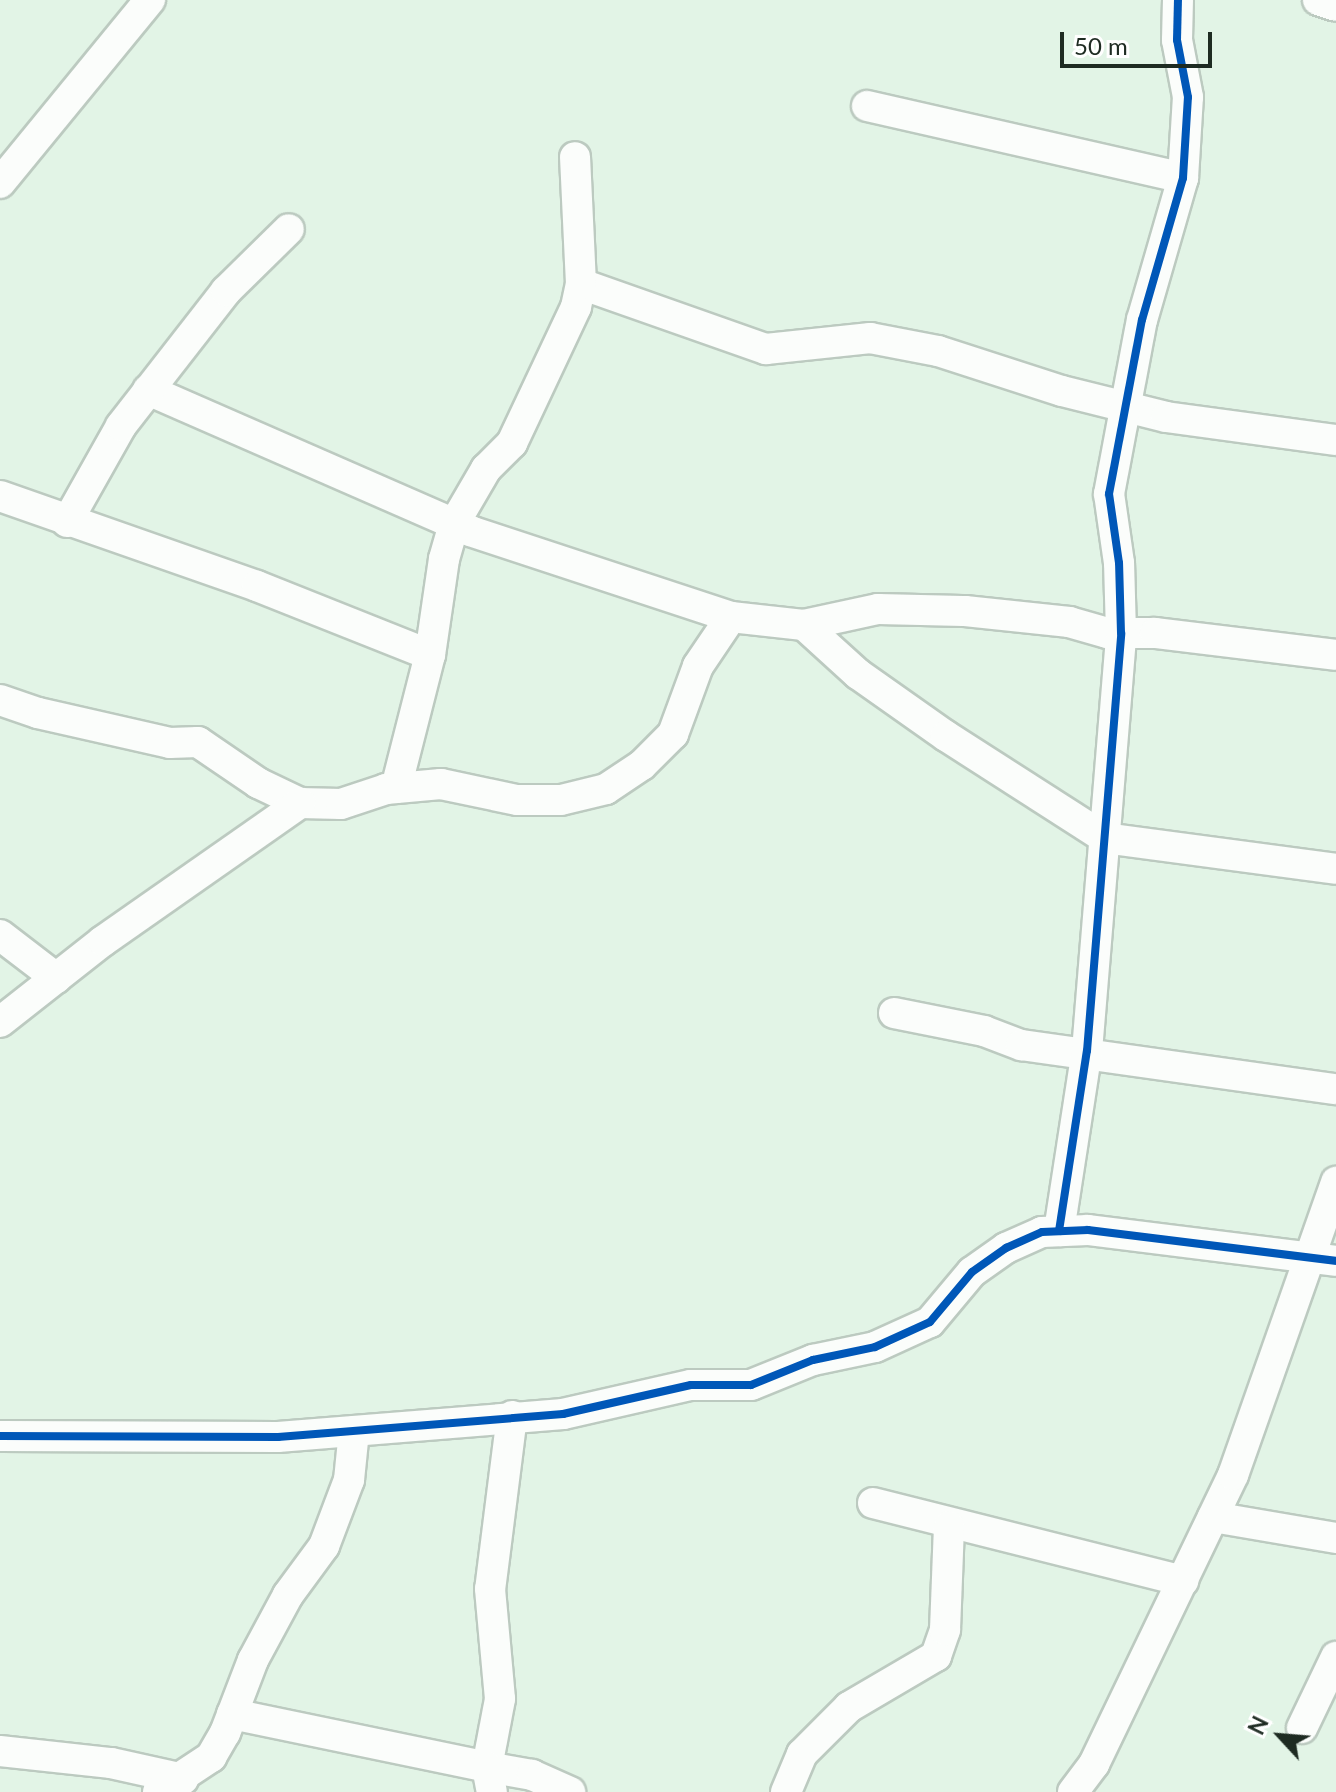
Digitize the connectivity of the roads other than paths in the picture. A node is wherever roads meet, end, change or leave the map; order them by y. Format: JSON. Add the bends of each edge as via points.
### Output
{"nodes":[{"id":1,"x":150,"y":0,"type":"edge"},
{"id":2,"x":1178,"y":0,"type":"edge"},
{"id":3,"x":1318,"y":0,"type":"edge"},
{"id":4,"x":1336,"y":6,"type":"edge"},
{"id":5,"x":867,"y":106,"type":"dead end"},
{"id":6,"x":575,"y":157,"type":"dead end"},
{"id":7,"x":1183,"y":178,"type":"junction"},
{"id":8,"x":0,"y":183,"type":"edge"},
{"id":9,"x":289,"y":229,"type":"dead end"},
{"id":10,"x":581,"y":284,"type":"junction"},
{"id":11,"x":148,"y":390,"type":"junction"},
{"id":12,"x":1124,"y":406,"type":"junction"},
{"id":13,"x":1336,"y":440,"type":"edge"},
{"id":14,"x":0,"y":496,"type":"edge"},
{"id":15,"x":67,"y":522,"type":"junction"},
{"id":16,"x":454,"y":524,"type":"junction"},
{"id":17,"x":731,"y":617,"type":"junction"},
{"id":18,"x":804,"y":625,"type":"junction"},
{"id":19,"x":1121,"y":633,"type":"junction"},
{"id":20,"x":430,"y":655,"type":"junction"},
{"id":21,"x":1336,"y":655,"type":"edge"},
{"id":22,"x":0,"y":700,"type":"edge"},
{"id":23,"x":396,"y":788,"type":"junction"},
{"id":24,"x":300,"y":803,"type":"junction"},
{"id":25,"x":1105,"y":838,"type":"junction"},
{"id":26,"x":1336,"y":869,"type":"edge"},
{"id":27,"x":0,"y":935,"type":"edge"},
{"id":28,"x":56,"y":978,"type":"junction"},
{"id":29,"x":894,"y":1013,"type":"dead end"},
{"id":30,"x":0,"y":1022,"type":"edge"},
{"id":31,"x":1087,"y":1051,"type":"junction"},
{"id":32,"x":1336,"y":1089,"type":"edge"},
{"id":33,"x":1336,"y":1182,"type":"edge"},
{"id":34,"x":1059,"y":1231,"type":"junction"},
{"id":35,"x":1324,"y":1260,"type":"edge"},
{"id":36,"x":512,"y":1416,"type":"junction"},
{"id":37,"x":354,"y":1431,"type":"junction"},
{"id":38,"x":0,"y":1436,"type":"edge"},
{"id":39,"x":873,"y":1503,"type":"dead end"},
{"id":40,"x":1213,"y":1517,"type":"junction"},
{"id":41,"x":949,"y":1526,"type":"junction"},
{"id":42,"x":1336,"y":1538,"type":"edge"},
{"id":43,"x":1183,"y":1581,"type":"junction"},
{"id":44,"x":1336,"y":1657,"type":"edge"},
{"id":45,"x":232,"y":1714,"type":"junction"},
{"id":46,"x":1302,"y":1728,"type":"dead end"},
{"id":47,"x":0,"y":1751,"type":"edge"},
{"id":48,"x":490,"y":1780,"type":"edge"},
{"id":49,"x":170,"y":1785,"type":"edge"},
{"id":50,"x":570,"y":1792,"type":"edge"},
{"id":51,"x":786,"y":1792,"type":"edge"},
{"id":52,"x":1073,"y":1792,"type":"edge"}],
"edges":[{"from":1,"to":8,"type":"street"},
{"from":2,"to":7,"type":"street","via":[[1177,40],[1188,97]]},
{"from":3,"to":4,"type":"street"},
{"from":5,"to":7,"type":"street"},
{"from":6,"to":10,"type":"street"},
{"from":7,"to":12,"type":"street"},
{"from":9,"to":11,"type":"street","via":[[226,291]]},
{"from":10,"to":12,"type":"street","via":[[766,349],[870,338],[938,351]]},
{"from":10,"to":16,"type":"street","via":[[576,307],[527,415],[512,443],[486,469]]},
{"from":11,"to":15,"type":"street","via":[[86,480]]},
{"from":11,"to":16,"type":"street"},
{"from":12,"to":13,"type":"street"},
{"from":12,"to":19,"type":"street","via":[[1109,494],[1119,563]]},
{"from":14,"to":15,"type":"street"},
{"from":15,"to":20,"type":"street","via":[[257,586]]},
{"from":16,"to":17,"type":"street"},
{"from":16,"to":20,"type":"street"},
{"from":17,"to":18,"type":"street"},
{"from":17,"to":23,"type":"street","via":[[698,666],[673,734],[642,765],[606,789],[561,800],[517,800],[441,784]]},
{"from":18,"to":19,"type":"street","via":[[878,609],[1006,615]]},
{"from":18,"to":25,"type":"street","via":[[858,674]]},
{"from":19,"to":21,"type":"street"},
{"from":19,"to":25,"type":"street"},
{"from":20,"to":23,"type":"street"},
{"from":22,"to":24,"type":"street","via":[[170,743],[198,742],[258,783]]},
{"from":23,"to":24,"type":"street","via":[[341,804]]},
{"from":24,"to":28,"type":"street"},
{"from":25,"to":26,"type":"street"},
{"from":25,"to":31,"type":"street"},
{"from":27,"to":28,"type":"street"},
{"from":28,"to":30,"type":"street"},
{"from":29,"to":31,"type":"street","via":[[971,1027],[1021,1045]]},
{"from":31,"to":32,"type":"street"},
{"from":31,"to":34,"type":"street"},
{"from":33,"to":35,"type":"street"},
{"from":34,"to":35,"type":"street","via":[[1088,1230]]},
{"from":34,"to":36,"type":"street","via":[[1042,1232],[1006,1248],[972,1272],[930,1322],[875,1347],[813,1360],[751,1385],[691,1385],[563,1414]]},
{"from":35,"to":40,"type":"street"},
{"from":36,"to":37,"type":"street"},
{"from":36,"to":48,"type":"street","via":[[490,1589],[500,1699]]},
{"from":37,"to":38,"type":"street","via":[[278,1437]]},
{"from":37,"to":45,"type":"street","via":[[349,1480],[324,1546],[267,1634]]},
{"from":39,"to":41,"type":"street"},
{"from":40,"to":42,"type":"street"},
{"from":40,"to":43,"type":"street"},
{"from":41,"to":43,"type":"street"},
{"from":41,"to":51,"type":"street","via":[[945,1630],[936,1656],[849,1707],[802,1754]]},
{"from":43,"to":52,"type":"street","via":[[1094,1764]]},
{"from":44,"to":46,"type":"street"},
{"from":45,"to":48,"type":"street"},
{"from":45,"to":49,"type":"street","via":[[211,1757]]},
{"from":47,"to":49,"type":"street","via":[[111,1763]]},
{"from":48,"to":50,"type":"street","via":[[532,1775]]}]}
